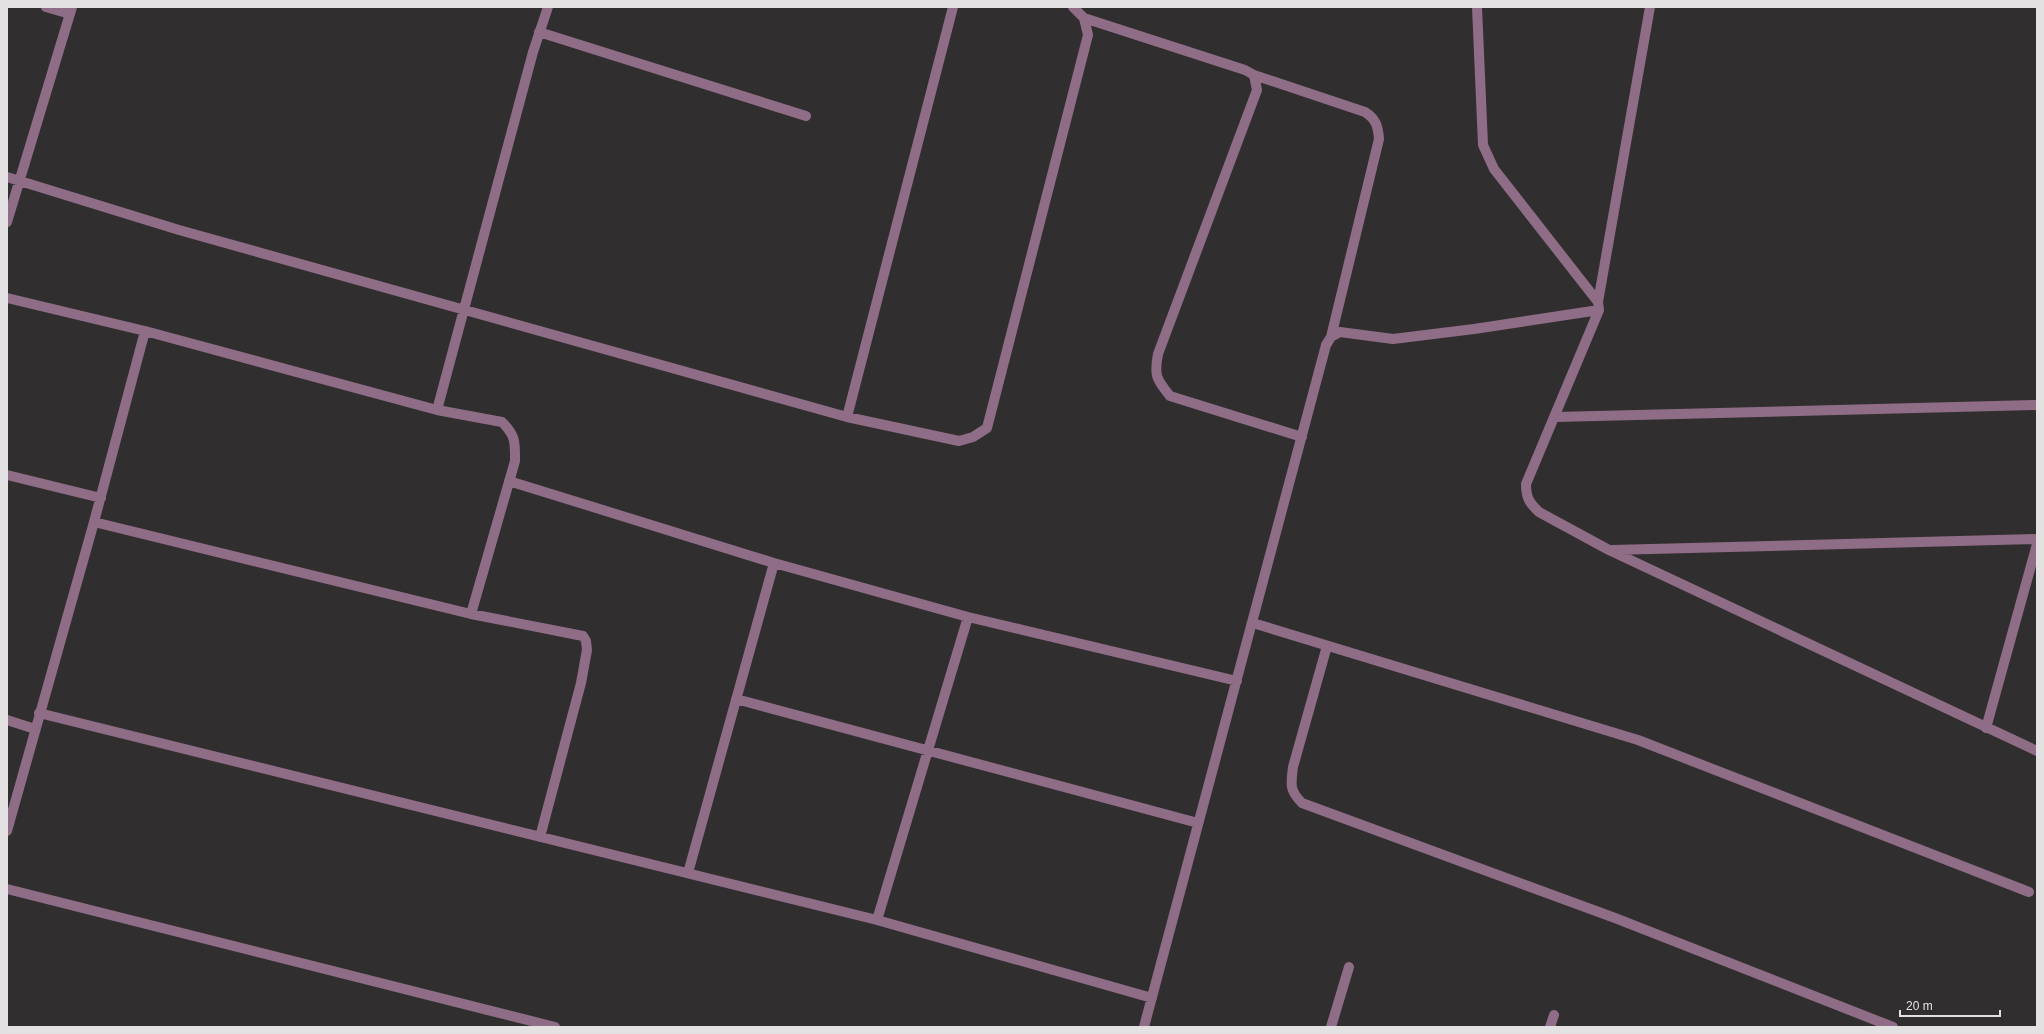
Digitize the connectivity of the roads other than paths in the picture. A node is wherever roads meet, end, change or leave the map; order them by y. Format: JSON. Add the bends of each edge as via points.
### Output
{"nodes":[{"id":1,"x":46,"y":7,"type":"edge"},
{"id":2,"x":548,"y":7,"type":"edge"},
{"id":3,"x":953,"y":7,"type":"edge"},
{"id":4,"x":1073,"y":7,"type":"edge"},
{"id":5,"x":1477,"y":7,"type":"edge"},
{"id":6,"x":1650,"y":7,"type":"edge"},
{"id":7,"x":71,"y":10,"type":"edge"},
{"id":8,"x":1084,"y":18,"type":"junction"},
{"id":9,"x":539,"y":32,"type":"junction"},
{"id":10,"x":1254,"y":76,"type":"junction"},
{"id":11,"x":806,"y":116,"type":"dead end"},
{"id":12,"x":7,"y":177,"type":"edge"},
{"id":13,"x":20,"y":180,"type":"junction"},
{"id":14,"x":7,"y":222,"type":"edge"},
{"id":15,"x":7,"y":298,"type":"edge"},
{"id":16,"x":1598,"y":306,"type":"junction"},
{"id":17,"x":464,"y":310,"type":"junction"},
{"id":18,"x":145,"y":331,"type":"junction"},
{"id":19,"x":1331,"y":337,"type":"junction"},
{"id":20,"x":2037,"y":405,"type":"edge"},
{"id":21,"x":437,"y":410,"type":"junction"},
{"id":22,"x":847,"y":417,"type":"junction"},
{"id":23,"x":1555,"y":417,"type":"junction"},
{"id":24,"x":1302,"y":437,"type":"junction"},
{"id":25,"x":7,"y":475,"type":"edge"},
{"id":26,"x":509,"y":481,"type":"junction"},
{"id":27,"x":101,"y":498,"type":"junction"},
{"id":28,"x":94,"y":522,"type":"junction"},
{"id":29,"x":2037,"y":538,"type":"edge"},
{"id":30,"x":2037,"y":544,"type":"edge"},
{"id":31,"x":1609,"y":550,"type":"junction"},
{"id":32,"x":774,"y":563,"type":"junction"},
{"id":33,"x":471,"y":614,"type":"junction"},
{"id":34,"x":968,"y":616,"type":"junction"},
{"id":35,"x":1253,"y":623,"type":"junction"},
{"id":36,"x":1327,"y":646,"type":"junction"},
{"id":37,"x":1237,"y":681,"type":"junction"},
{"id":38,"x":736,"y":699,"type":"junction"},
{"id":39,"x":39,"y":713,"type":"junction"},
{"id":40,"x":7,"y":720,"type":"edge"},
{"id":41,"x":1986,"y":728,"type":"junction"},
{"id":42,"x":35,"y":729,"type":"junction"},
{"id":43,"x":928,"y":750,"type":"junction"},
{"id":44,"x":2037,"y":751,"type":"edge"},
{"id":45,"x":1198,"y":823,"type":"junction"},
{"id":46,"x":7,"y":831,"type":"edge"},
{"id":47,"x":540,"y":837,"type":"junction"},
{"id":48,"x":688,"y":873,"type":"junction"},
{"id":49,"x":7,"y":889,"type":"edge"},
{"id":50,"x":2029,"y":892,"type":"dead end"},
{"id":51,"x":877,"y":920,"type":"junction"},
{"id":52,"x":1349,"y":967,"type":"dead end"},
{"id":53,"x":1152,"y":998,"type":"junction"},
{"id":54,"x":1554,"y":1015,"type":"dead end"},
{"id":55,"x":555,"y":1027,"type":"edge"},
{"id":56,"x":1144,"y":1027,"type":"edge"},
{"id":57,"x":1331,"y":1027,"type":"edge"},
{"id":58,"x":1550,"y":1027,"type":"edge"},
{"id":59,"x":1893,"y":1027,"type":"edge"}],
"edges":[{"from":1,"to":7,"type":"street"},
{"from":2,"to":9,"type":"street"},
{"from":3,"to":22,"type":"street"},
{"from":4,"to":8,"type":"street"},
{"from":5,"to":16,"type":"street","via":[[1483,145],[1494,169]]},
{"from":6,"to":16,"type":"street"},
{"from":7,"to":13,"type":"street"},
{"from":8,"to":10,"type":"street","via":[[1246,70]]},
{"from":8,"to":22,"type":"street","via":[[1088,35],[987,428],[973,437],[959,441]]},
{"from":9,"to":11,"type":"street"},
{"from":9,"to":17,"type":"street"},
{"from":10,"to":19,"type":"street","via":[[1364,112],[1374,118],[1378,126],[1380,139]]},
{"from":10,"to":24,"type":"street","via":[[1257,90],[1158,354],[1155,371],[1160,384],[1170,396]]},
{"from":12,"to":13,"type":"street"},
{"from":13,"to":14,"type":"street"},
{"from":13,"to":17,"type":"street","via":[[179,230]]},
{"from":15,"to":18,"type":"street"},
{"from":16,"to":19,"type":"street","via":[[1393,339],[1350,332],[1340,332]]},
{"from":16,"to":23,"type":"street"},
{"from":17,"to":21,"type":"street"},
{"from":17,"to":22,"type":"street"},
{"from":18,"to":21,"type":"street"},
{"from":18,"to":27,"type":"street"},
{"from":19,"to":24,"type":"street","via":[[1326,345]]},
{"from":20,"to":23,"type":"street"},
{"from":21,"to":26,"type":"street","via":[[502,422],[514,438],[515,461]]},
{"from":23,"to":31,"type":"street","via":[[1526,484],[1526,495],[1530,504],[1539,512]]},
{"from":24,"to":35,"type":"street"},
{"from":25,"to":27,"type":"street"},
{"from":26,"to":32,"type":"street"},
{"from":26,"to":33,"type":"street"},
{"from":27,"to":28,"type":"street"},
{"from":28,"to":33,"type":"street"},
{"from":28,"to":39,"type":"street"},
{"from":29,"to":31,"type":"street"},
{"from":30,"to":41,"type":"street"},
{"from":31,"to":41,"type":"street"},
{"from":32,"to":34,"type":"street"},
{"from":32,"to":38,"type":"street"},
{"from":33,"to":47,"type":"street","via":[[585,638],[587,650],[581,683]]},
{"from":34,"to":37,"type":"street"},
{"from":34,"to":43,"type":"street"},
{"from":35,"to":36,"type":"street"},
{"from":35,"to":37,"type":"street"},
{"from":36,"to":50,"type":"street","via":[[1638,740]]},
{"from":36,"to":59,"type":"street","via":[[1293,767],[1291,786],[1294,795],[1302,803],[1615,918]]},
{"from":37,"to":45,"type":"street"},
{"from":38,"to":43,"type":"street"},
{"from":38,"to":48,"type":"street"},
{"from":39,"to":42,"type":"street"},
{"from":39,"to":47,"type":"street"},
{"from":40,"to":42,"type":"street"},
{"from":41,"to":44,"type":"street"},
{"from":42,"to":46,"type":"street"},
{"from":43,"to":45,"type":"street"},
{"from":43,"to":51,"type":"street"},
{"from":45,"to":53,"type":"street"},
{"from":47,"to":48,"type":"street"},
{"from":48,"to":51,"type":"street"},
{"from":49,"to":55,"type":"street"},
{"from":51,"to":53,"type":"street"},
{"from":52,"to":57,"type":"street"},
{"from":53,"to":56,"type":"street"},
{"from":54,"to":58,"type":"street"}]}
